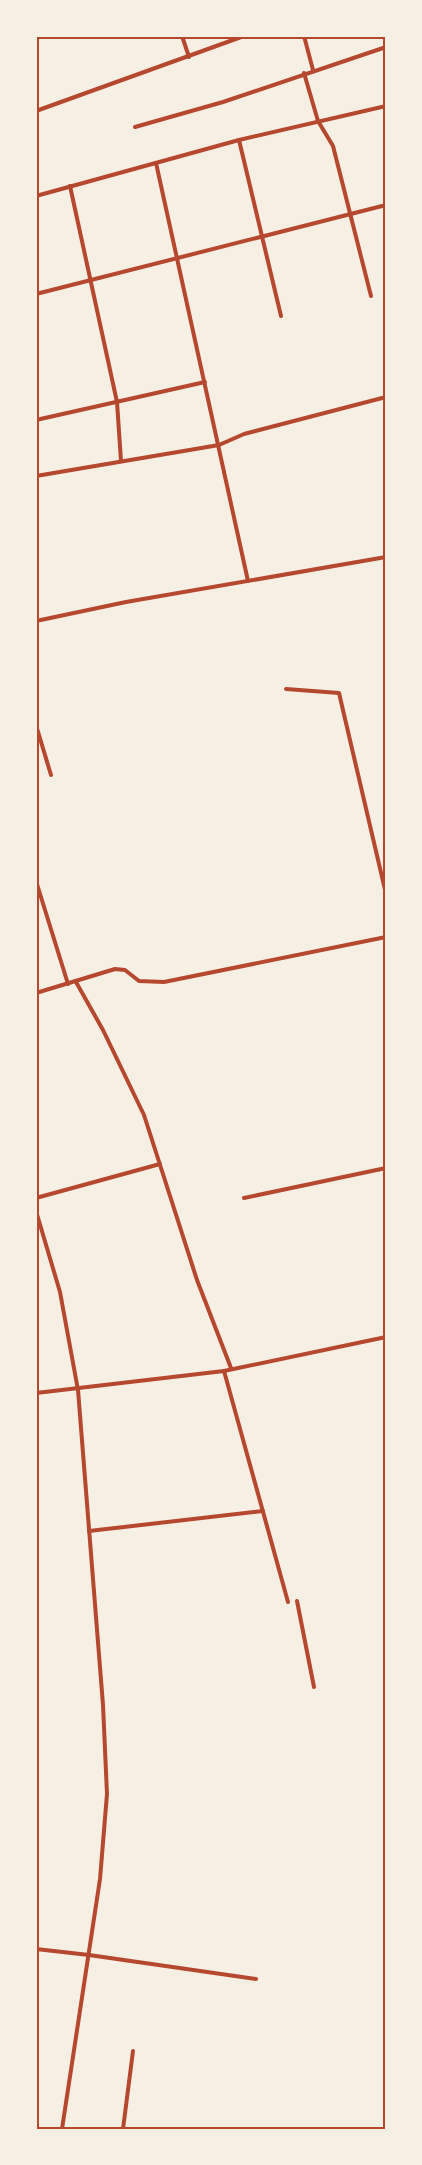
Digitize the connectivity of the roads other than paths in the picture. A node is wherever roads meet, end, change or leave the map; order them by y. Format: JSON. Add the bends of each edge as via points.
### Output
{"nodes":[{"id":1,"x":182,"y":36,"type":"edge"},
{"id":2,"x":244,"y":36,"type":"edge"},
{"id":3,"x":304,"y":36,"type":"edge"},
{"id":4,"x":386,"y":47,"type":"edge"},
{"id":5,"x":189,"y":58,"type":"junction"},
{"id":6,"x":313,"y":70,"type":"junction"},
{"id":7,"x":304,"y":73,"type":"junction"},
{"id":8,"x":386,"y":106,"type":"edge"},
{"id":9,"x":36,"y":110,"type":"edge"},
{"id":10,"x":318,"y":121,"type":"junction"},
{"id":11,"x":135,"y":127,"type":"dead end"},
{"id":12,"x":239,"y":140,"type":"junction"},
{"id":13,"x":156,"y":163,"type":"junction"},
{"id":14,"x":70,"y":186,"type":"junction"},
{"id":15,"x":36,"y":196,"type":"edge"},
{"id":16,"x":386,"y":205,"type":"edge"},
{"id":17,"x":350,"y":214,"type":"junction"},
{"id":18,"x":262,"y":236,"type":"junction"},
{"id":19,"x":178,"y":258,"type":"junction"},
{"id":20,"x":90,"y":280,"type":"junction"},
{"id":21,"x":36,"y":294,"type":"edge"},
{"id":22,"x":371,"y":296,"type":"dead end"},
{"id":23,"x":281,"y":316,"type":"dead end"},
{"id":24,"x":205,"y":382,"type":"junction"},
{"id":25,"x":386,"y":398,"type":"edge"},
{"id":26,"x":117,"y":402,"type":"junction"},
{"id":27,"x":36,"y":420,"type":"edge"},
{"id":28,"x":219,"y":445,"type":"junction"},
{"id":29,"x":121,"y":461,"type":"junction"},
{"id":30,"x":36,"y":476,"type":"edge"},
{"id":31,"x":386,"y":557,"type":"edge"},
{"id":32,"x":248,"y":581,"type":"junction"},
{"id":33,"x":36,"y":621,"type":"edge"},
{"id":34,"x":286,"y":689,"type":"dead end"},
{"id":35,"x":36,"y":725,"type":"edge"},
{"id":36,"x":51,"y":775,"type":"dead end"},
{"id":37,"x":36,"y":881,"type":"edge"},
{"id":38,"x":386,"y":894,"type":"edge"},
{"id":39,"x":386,"y":937,"type":"edge"},
{"id":40,"x":76,"y":982,"type":"junction"},
{"id":41,"x":68,"y":984,"type":"junction"},
{"id":42,"x":36,"y":993,"type":"edge"},
{"id":43,"x":160,"y":1164,"type":"junction"},
{"id":44,"x":386,"y":1168,"type":"edge"},
{"id":45,"x":36,"y":1198,"type":"edge"},
{"id":46,"x":244,"y":1198,"type":"dead end"},
{"id":47,"x":36,"y":1211,"type":"edge"},
{"id":48,"x":386,"y":1337,"type":"edge"},
{"id":49,"x":231,"y":1368,"type":"junction"},
{"id":50,"x":224,"y":1371,"type":"junction"},
{"id":51,"x":78,"y":1390,"type":"junction"},
{"id":52,"x":36,"y":1393,"type":"edge"},
{"id":53,"x":263,"y":1511,"type":"junction"},
{"id":54,"x":89,"y":1531,"type":"junction"},
{"id":55,"x":296,"y":1601,"type":"dead end"},
{"id":56,"x":288,"y":1602,"type":"dead end"},
{"id":57,"x":314,"y":1688,"type":"dead end"},
{"id":58,"x":36,"y":1950,"type":"edge"},
{"id":59,"x":89,"y":1955,"type":"junction"},
{"id":60,"x":256,"y":1979,"type":"dead end"},
{"id":61,"x":133,"y":2051,"type":"dead end"},
{"id":62,"x":62,"y":2129,"type":"edge"},
{"id":63,"x":123,"y":2129,"type":"edge"}],
"edges":[{"from":1,"to":5,"type":"street"},
{"from":2,"to":5,"type":"street"},
{"from":3,"to":6,"type":"street"},
{"from":4,"to":6,"type":"street"},
{"from":5,"to":9,"type":"street"},
{"from":6,"to":7,"type":"street"},
{"from":7,"to":10,"type":"street"},
{"from":7,"to":11,"type":"street","via":[[223,102]]},
{"from":8,"to":10,"type":"street"},
{"from":10,"to":12,"type":"street"},
{"from":10,"to":17,"type":"street","via":[[333,146]]},
{"from":12,"to":13,"type":"street"},
{"from":12,"to":18,"type":"street"},
{"from":13,"to":14,"type":"street"},
{"from":13,"to":19,"type":"street"},
{"from":14,"to":15,"type":"street"},
{"from":14,"to":20,"type":"street"},
{"from":16,"to":17,"type":"street"},
{"from":17,"to":18,"type":"street"},
{"from":17,"to":22,"type":"street"},
{"from":18,"to":19,"type":"street"},
{"from":18,"to":23,"type":"street"},
{"from":19,"to":20,"type":"street"},
{"from":19,"to":24,"type":"street"},
{"from":20,"to":21,"type":"street"},
{"from":20,"to":26,"type":"street"},
{"from":24,"to":26,"type":"street"},
{"from":24,"to":28,"type":"street"},
{"from":25,"to":28,"type":"street","via":[[244,434]]},
{"from":26,"to":27,"type":"street"},
{"from":26,"to":29,"type":"street"},
{"from":28,"to":29,"type":"street"},
{"from":28,"to":32,"type":"street"},
{"from":29,"to":30,"type":"street"},
{"from":31,"to":32,"type":"street"},
{"from":32,"to":33,"type":"street"},
{"from":34,"to":38,"type":"street","via":[[339,693]]},
{"from":35,"to":36,"type":"street"},
{"from":37,"to":41,"type":"street"},
{"from":39,"to":40,"type":"street","via":[[164,982],[139,982],[123,969]]},
{"from":40,"to":41,"type":"street"},
{"from":40,"to":43,"type":"street","via":[[144,1115]]},
{"from":41,"to":42,"type":"street"},
{"from":43,"to":45,"type":"street"},
{"from":43,"to":49,"type":"street","via":[[197,1280]]},
{"from":44,"to":46,"type":"street"},
{"from":47,"to":51,"type":"street","via":[[60,1292]]},
{"from":48,"to":49,"type":"street"},
{"from":49,"to":50,"type":"street"},
{"from":50,"to":51,"type":"street"},
{"from":50,"to":53,"type":"street"},
{"from":51,"to":52,"type":"street"},
{"from":51,"to":54,"type":"street"},
{"from":53,"to":54,"type":"street"},
{"from":53,"to":56,"type":"street"},
{"from":54,"to":59,"type":"street","via":[[107,1794],[102,1869]]},
{"from":55,"to":57,"type":"street"},
{"from":58,"to":59,"type":"street"},
{"from":59,"to":60,"type":"street"},
{"from":59,"to":62,"type":"street"},
{"from":61,"to":63,"type":"street"}]}
